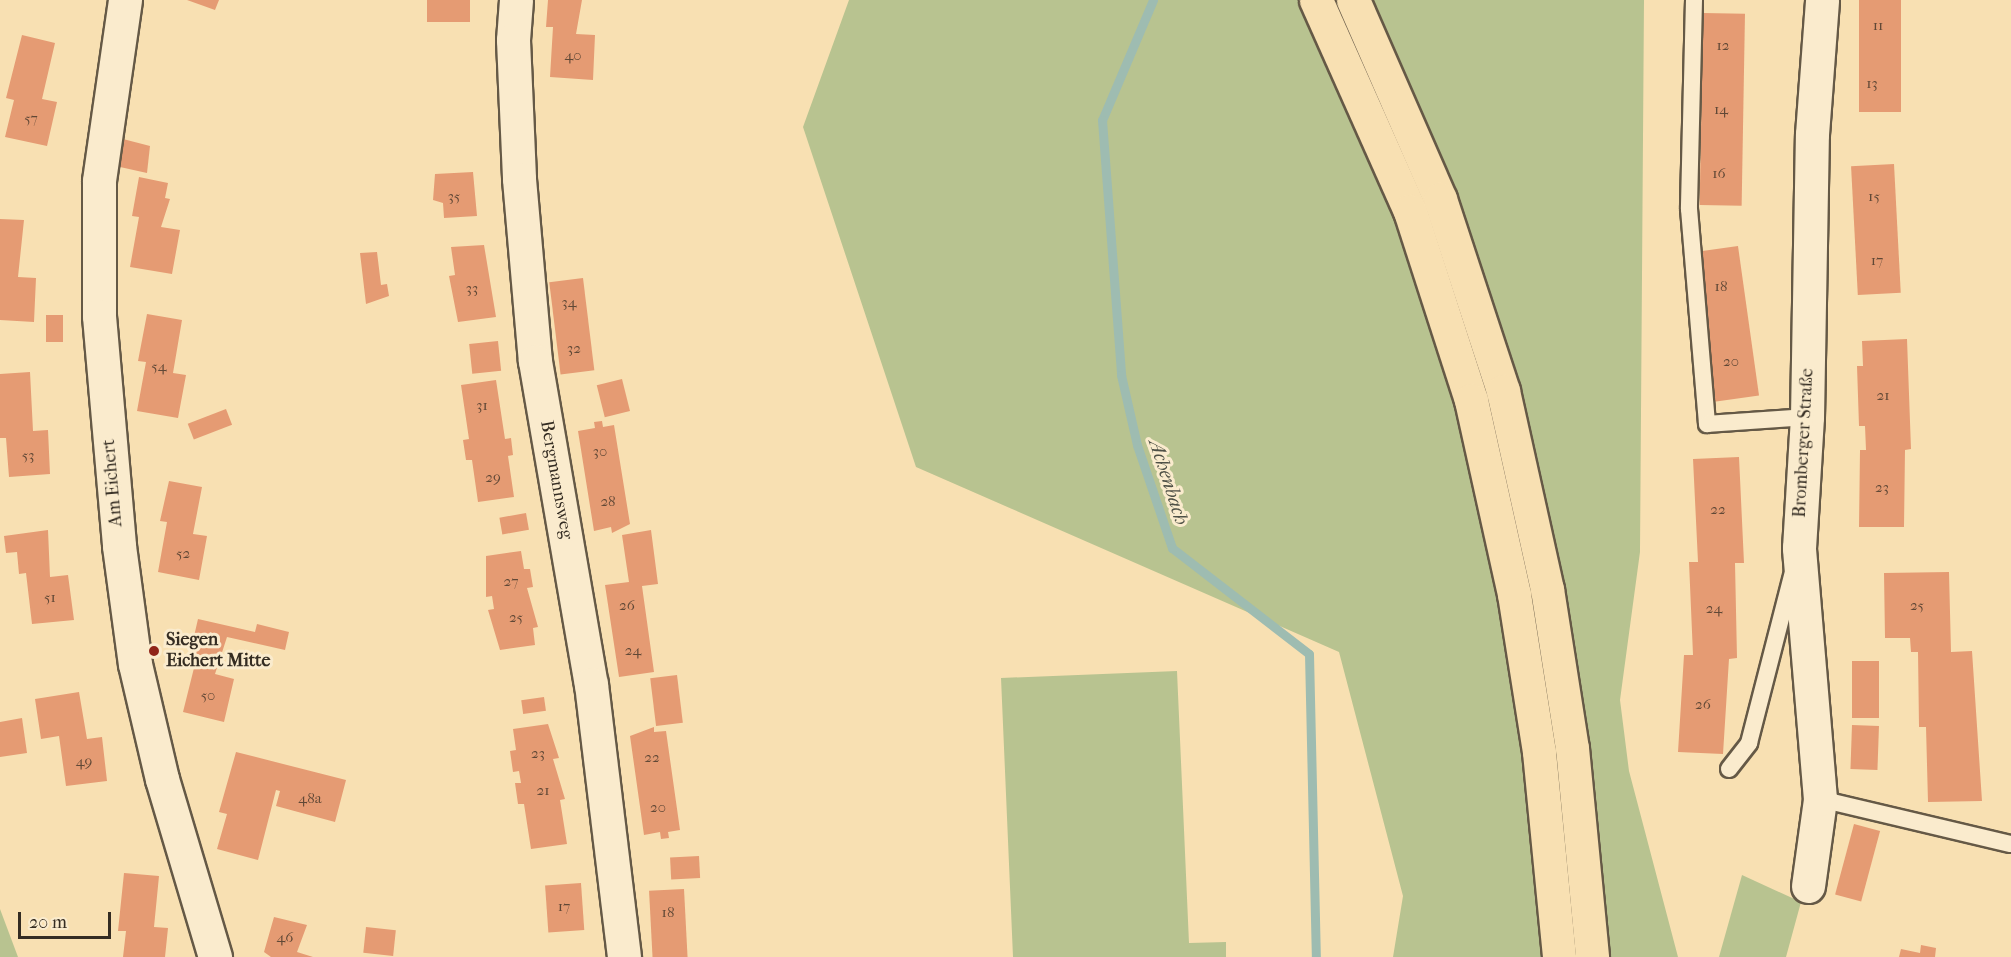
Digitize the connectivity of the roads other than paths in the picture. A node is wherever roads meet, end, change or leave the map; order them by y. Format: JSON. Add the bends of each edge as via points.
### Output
{"nodes":[{"id":1,"x":125,"y":0,"type":"edge"},
{"id":2,"x":516,"y":0,"type":"edge"},
{"id":3,"x":1316,"y":0,"type":"edge"},
{"id":4,"x":1353,"y":0,"type":"edge"},
{"id":5,"x":1694,"y":0,"type":"edge"},
{"id":6,"x":1822,"y":0,"type":"edge"},
{"id":7,"x":1807,"y":417,"type":"junction"},
{"id":8,"x":1798,"y":548,"type":"junction"},
{"id":9,"x":1730,"y":770,"type":"dead end"},
{"id":10,"x":1820,"y":799,"type":"junction"},
{"id":11,"x":2011,"y":844,"type":"edge"},
{"id":12,"x":1808,"y":886,"type":"dead end"},
{"id":13,"x":215,"y":957,"type":"edge"},
{"id":14,"x":624,"y":957,"type":"edge"},
{"id":15,"x":1559,"y":957,"type":"edge"},
{"id":16,"x":1592,"y":957,"type":"edge"}],
"edges":[{"from":1,"to":13,"type":"street","name":"Am Eichert","via":[[99,180],[99,316],[118,546],[137,675],[162,779]]},
{"from":2,"to":14,"type":"street","name":"Bergmannsweg","via":[[513,40],[519,179],[536,361],[591,684]]},
{"from":3,"to":15,"type":"highway","via":[[1410,211],[1471,400],[1516,605],[1539,752]]},
{"from":4,"to":16,"type":"highway","via":[[1440,200],[1506,402],[1547,589],[1572,748]]},
{"from":5,"to":7,"type":"lane","via":[[1689,209],[1707,424]]},
{"from":6,"to":7,"type":"street","name":"Bromberger Straße","via":[[1812,134]]},
{"from":7,"to":8,"type":"street","name":"Bromberger Straße"},
{"from":8,"to":9,"type":"lane","via":[[1749,743]]},
{"from":8,"to":10,"type":"street","name":"Bromberger Straße"},
{"from":10,"to":11,"type":"lane"},
{"from":10,"to":12,"type":"street","name":"Bromberger Straße"}]}
